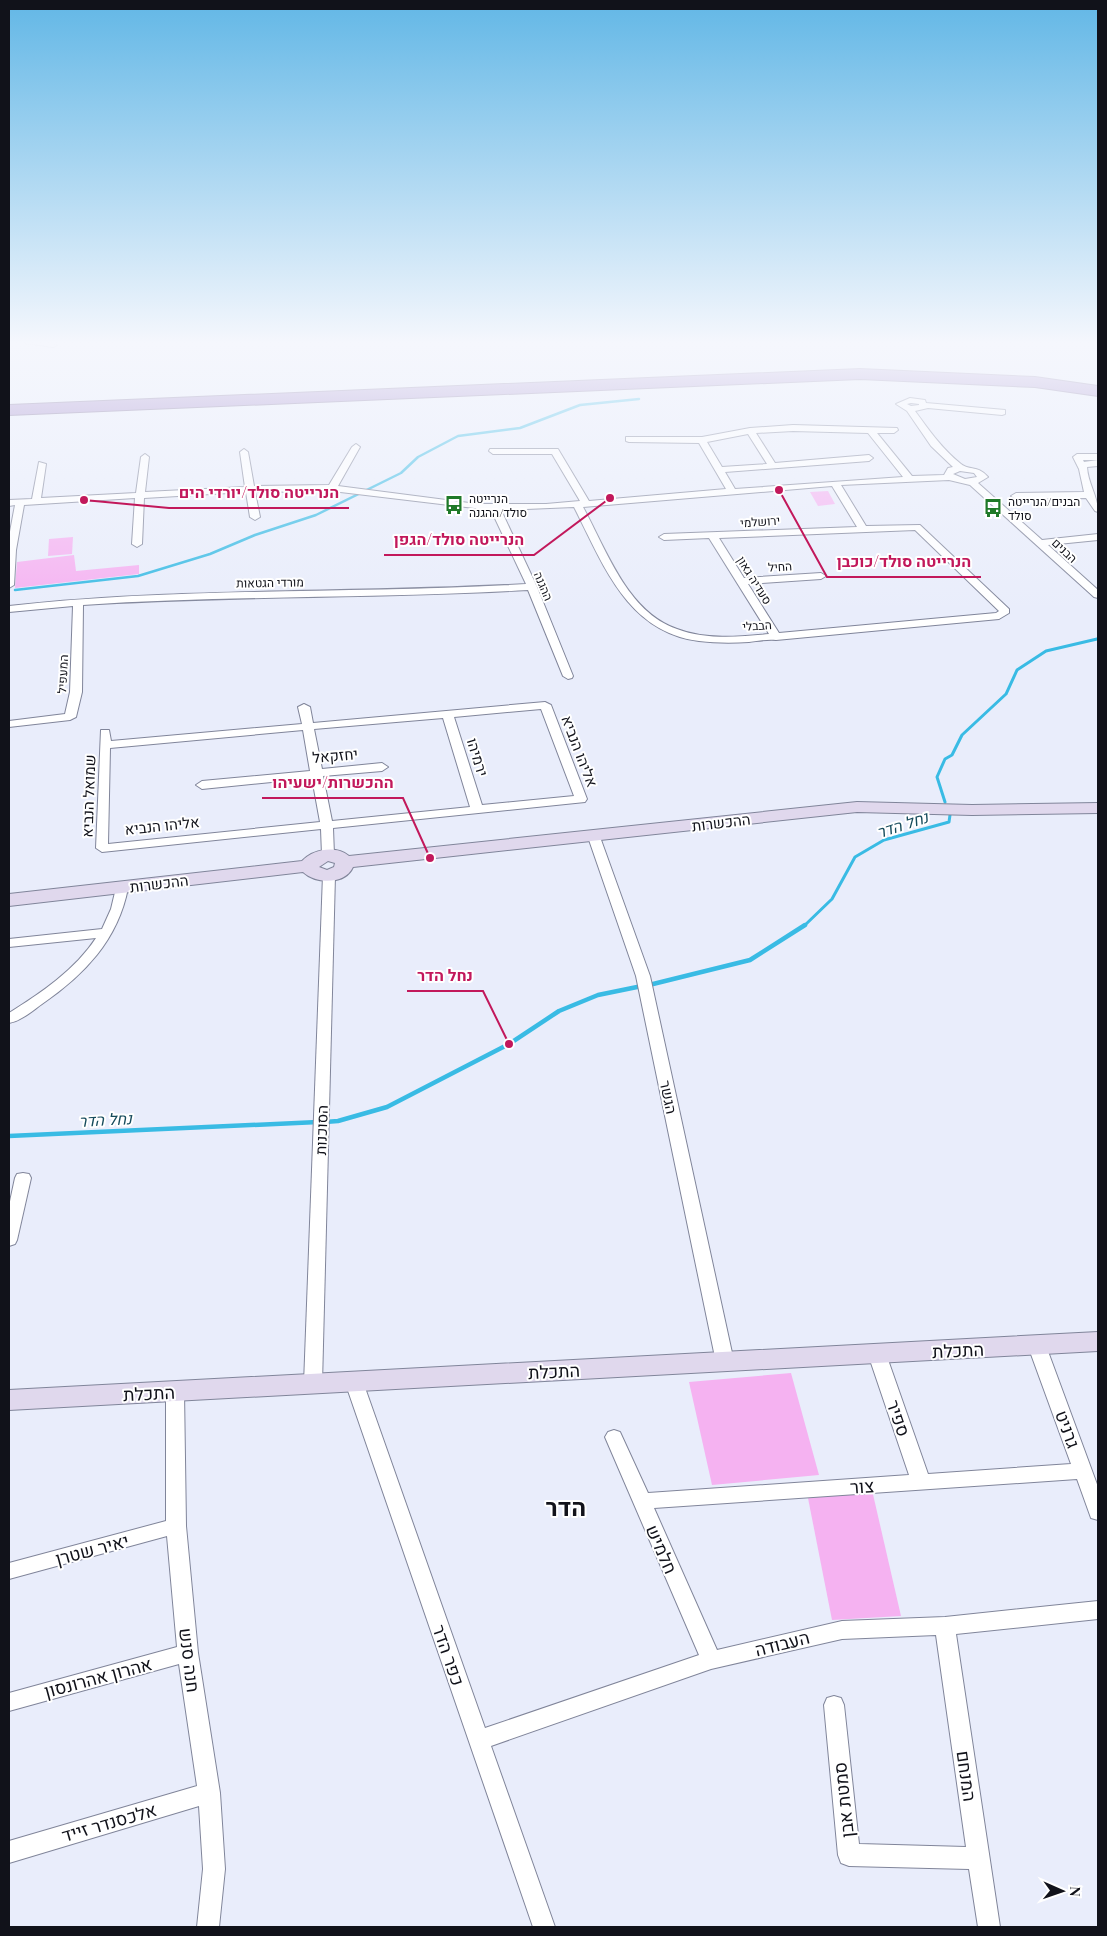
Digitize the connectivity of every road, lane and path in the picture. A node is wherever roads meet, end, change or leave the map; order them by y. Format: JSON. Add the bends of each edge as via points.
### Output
{"nodes":[{"id":1,"x":748,"y":431,"type":"edge"},
{"id":2,"x":750,"y":431,"type":"edge"},
{"id":3,"x":871,"y":431,"type":"edge"},
{"id":4,"x":925,"y":431,"type":"edge"},
{"id":5,"x":938,"y":431,"type":"edge"},
{"id":6,"x":629,"y":439,"type":"dead end"},
{"id":7,"x":702,"y":440,"type":"junction"},
{"id":8,"x":356,"y":447,"type":"dead end"},
{"id":9,"x":493,"y":451,"type":"dead end"},
{"id":10,"x":944,"y":451,"type":"junction"},
{"id":11,"x":244,"y":452,"type":"dead end"},
{"id":12,"x":145,"y":457,"type":"dead end"},
{"id":13,"x":1098,"y":457,"type":"edge"},
{"id":14,"x":869,"y":458,"type":"dead end"},
{"id":15,"x":1098,"y":463,"type":"edge"},
{"id":16,"x":42,"y":464,"type":"dead end"},
{"id":17,"x":773,"y":466,"type":"junction"},
{"id":18,"x":960,"y":468,"type":"junction"},
{"id":19,"x":1083,"y":469,"type":"junction"},
{"id":20,"x":720,"y":470,"type":"junction"},
{"id":21,"x":950,"y":477,"type":"junction"},
{"id":22,"x":909,"y":479,"type":"junction"},
{"id":23,"x":835,"y":482,"type":"junction"},
{"id":24,"x":972,"y":482,"type":"junction"},
{"id":25,"x":332,"y":488,"type":"junction"},
{"id":26,"x":250,"y":489,"type":"junction"},
{"id":27,"x":732,"y":491,"type":"junction"},
{"id":28,"x":140,"y":495,"type":"junction"},
{"id":29,"x":1089,"y":495,"type":"junction"},
{"id":30,"x":1016,"y":496,"type":"dead end"},
{"id":31,"x":20,"y":502,"type":"junction"},
{"id":32,"x":36,"y":502,"type":"junction"},
{"id":33,"x":9,"y":503,"type":"edge"},
{"id":34,"x":581,"y":504,"type":"junction"},
{"id":35,"x":495,"y":508,"type":"junction"},
{"id":36,"x":1098,"y":509,"type":"edge"},
{"id":37,"x":255,"y":516,"type":"dead end"},
{"id":38,"x":862,"y":527,"type":"junction"},
{"id":39,"x":713,"y":536,"type":"junction"},
{"id":40,"x":664,"y":537,"type":"dead end"},
{"id":41,"x":1098,"y":537,"type":"edge"},
{"id":42,"x":1040,"y":543,"type":"junction"},
{"id":43,"x":137,"y":544,"type":"dead end"},
{"id":44,"x":822,"y":576,"type":"dead end"},
{"id":45,"x":741,"y":581,"type":"junction"},
{"id":46,"x":9,"y":585,"type":"edge"},
{"id":47,"x":532,"y":587,"type":"junction"},
{"id":48,"x":1098,"y":595,"type":"edge"},
{"id":49,"x":78,"y":601,"type":"junction"},
{"id":50,"x":9,"y":609,"type":"edge"},
{"id":51,"x":1005,"y":611,"type":"joint"},
{"id":52,"x":776,"y":636,"type":"junction"},
{"id":53,"x":568,"y":676,"type":"dead end"},
{"id":54,"x":304,"y":707,"type":"dead end"},
{"id":55,"x":447,"y":714,"type":"junction"},
{"id":56,"x":9,"y":724,"type":"edge"},
{"id":57,"x":307,"y":726,"type":"junction"},
{"id":58,"x":105,"y":732,"type":"dead end"},
{"id":59,"x":106,"y":745,"type":"junction"},
{"id":60,"x":382,"y":767,"type":"dead end"},
{"id":61,"x":317,"y":773,"type":"junction"},
{"id":62,"x":202,"y":785,"type":"dead end"},
{"id":63,"x":1098,"y":808,"type":"edge"},
{"id":64,"x":477,"y":809,"type":"junction"},
{"id":65,"x":327,"y":825,"type":"junction"},
{"id":66,"x":594,"y":837,"type":"junction"},
{"id":67,"x":102,"y":848,"type":"joint"},
{"id":68,"x":336,"y":859,"type":"junction"},
{"id":69,"x":309,"y":866,"type":"junction"},
{"id":70,"x":329,"y":875,"type":"junction"},
{"id":71,"x":122,"y":888,"type":"junction"},
{"id":72,"x":9,"y":900,"type":"edge"},
{"id":73,"x":105,"y":932,"type":"junction"},
{"id":74,"x":9,"y":943,"type":"edge"},
{"id":75,"x":9,"y":1019,"type":"edge"},
{"id":76,"x":23,"y":1178,"type":"dead end"},
{"id":77,"x":9,"y":1240,"type":"edge"},
{"id":78,"x":1098,"y":1342,"type":"edge"},
{"id":79,"x":1037,"y":1346,"type":"junction"},
{"id":80,"x":877,"y":1354,"type":"junction"},
{"id":81,"x":725,"y":1362,"type":"junction"},
{"id":82,"x":354,"y":1382,"type":"junction"},
{"id":83,"x":313,"y":1384,"type":"junction"},
{"id":84,"x":175,"y":1391,"type":"junction"},
{"id":85,"x":9,"y":1400,"type":"edge"},
{"id":86,"x":614,"y":1437,"type":"dead end"},
{"id":87,"x":1083,"y":1471,"type":"junction"},
{"id":88,"x":921,"y":1482,"type":"junction"},
{"id":89,"x":641,"y":1501,"type":"junction"},
{"id":90,"x":1098,"y":1512,"type":"edge"},
{"id":91,"x":176,"y":1526,"type":"junction"},
{"id":92,"x":9,"y":1571,"type":"edge"},
{"id":93,"x":1098,"y":1610,"type":"edge"},
{"id":94,"x":945,"y":1626,"type":"junction"},
{"id":95,"x":188,"y":1653,"type":"junction"},
{"id":96,"x":711,"y":1660,"type":"junction"},
{"id":97,"x":9,"y":1702,"type":"edge"},
{"id":98,"x":834,"y":1705,"type":"dead end"},
{"id":99,"x":479,"y":1740,"type":"junction"},
{"id":100,"x":210,"y":1793,"type":"junction"},
{"id":101,"x":9,"y":1852,"type":"edge"},
{"id":102,"x":979,"y":1858,"type":"junction"},
{"id":103,"x":208,"y":1927,"type":"edge"},
{"id":104,"x":544,"y":1927,"type":"edge"},
{"id":105,"x":989,"y":1927,"type":"edge"}],
"edges":[{"from":1,"to":7,"type":"street"},
{"from":2,"to":17,"type":"street"},
{"from":3,"to":22,"type":"street"},
{"from":4,"to":10,"type":"street"},
{"from":5,"to":10,"type":"street","via":[[945,443]]},
{"from":6,"to":7,"type":"street"},
{"from":7,"to":20,"type":"street"},
{"from":8,"to":25,"type":"street"},
{"from":9,"to":34,"type":"street","name":"הבבלי","via":[[555,451]]},
{"from":10,"to":18,"type":"street"},
{"from":11,"to":26,"type":"street"},
{"from":12,"to":28,"type":"street"},
{"from":13,"to":19,"type":"street","via":[[1077,457]]},
{"from":14,"to":17,"type":"street"},
{"from":15,"to":19,"type":"street","via":[[1088,463]]},
{"from":16,"to":32,"type":"street"},
{"from":17,"to":20,"type":"street"},
{"from":18,"to":21,"type":"street","via":[[948,472]]},
{"from":18,"to":24,"type":"street","via":[[983,475]]},
{"from":19,"to":29,"type":"street"},
{"from":20,"to":27,"type":"street"},
{"from":21,"to":22,"type":"street"},
{"from":21,"to":24,"type":"street"},
{"from":22,"to":23,"type":"street"},
{"from":23,"to":27,"type":"street"},
{"from":23,"to":38,"type":"street"},
{"from":24,"to":42,"type":"street","name":"הבנים"},
{"from":25,"to":26,"type":"street"},
{"from":25,"to":35,"type":"street"},
{"from":26,"to":28,"type":"street"},
{"from":26,"to":37,"type":"street"},
{"from":27,"to":34,"type":"street"},
{"from":28,"to":32,"type":"street"},
{"from":28,"to":43,"type":"street"},
{"from":29,"to":30,"type":"street"},
{"from":29,"to":36,"type":"street"},
{"from":31,"to":32,"type":"street"},
{"from":31,"to":33,"type":"street"},
{"from":31,"to":46,"type":"street","via":[[11,550]]},
{"from":34,"to":35,"type":"street"},
{"from":34,"to":52,"type":"street","name":"הבבלי","via":[[628,597],[646,617],[671,631],[713,639]]},
{"from":35,"to":47,"type":"street","name":"ההגנה"},
{"from":38,"to":39,"type":"street","name":"ירושלמי"},
{"from":38,"to":51,"type":"street","name":"ירושלמי","via":[[917,527]]},
{"from":39,"to":40,"type":"street","name":"ירושלמי"},
{"from":39,"to":45,"type":"street","name":"סעדיה גאון"},
{"from":41,"to":42,"type":"street"},
{"from":42,"to":48,"type":"street","name":"הבנים"},
{"from":44,"to":45,"type":"street","name":"החיל"},
{"from":45,"to":52,"type":"street","name":"סעדיה גאון"},
{"from":47,"to":49,"type":"street","name":"מורדי הגטאות","via":[[422,593]]},
{"from":47,"to":53,"type":"street","name":"ההגנה"},
{"from":49,"to":50,"type":"street","name":"מורדי הגטאות"},
{"from":49,"to":56,"type":"street","name":"המעפיל","via":[[76,692],[70,717]]},
{"from":51,"to":52,"type":"street","name":"הבבלי","via":[[999,616]]},
{"from":54,"to":57,"type":"street"},
{"from":55,"to":57,"type":"street","name":"אליהו הנביא"},
{"from":55,"to":64,"type":"street","name":"ירמיהו"},
{"from":55,"to":64,"type":"street","name":"אליהו הנביא","via":[[545,705],[581,798]]},
{"from":57,"to":59,"type":"street","name":"אליהו הנביא"},
{"from":57,"to":61,"type":"street"},
{"from":58,"to":59,"type":"street","name":"שמואל הנביא"},
{"from":59,"to":67,"type":"street","name":"שמואל הנביא"},
{"from":60,"to":61,"type":"street","name":"יחזקאל"},
{"from":61,"to":62,"type":"street","name":"יחזקאל"},
{"from":61,"to":65,"type":"street"},
{"from":63,"to":66,"type":"street","name":"ההכשרות","via":[[972,810],[857,807]]},
{"from":64,"to":65,"type":"street","name":"אליהו הנביא"},
{"from":65,"to":67,"type":"street","name":"אליהו הנביא"},
{"from":65,"to":68,"type":"street"},
{"from":66,"to":68,"type":"street","name":"ההכשרות"},
{"from":66,"to":81,"type":"street","name":"הגשר","via":[[643,976]]},
{"from":68,"to":69,"type":"street","via":[[317,858]]},
{"from":68,"to":70,"type":"street","via":[[343,869]]},
{"from":69,"to":70,"type":"street","via":[[317,874]]},
{"from":69,"to":71,"type":"street","name":"ההכשרות"},
{"from":70,"to":83,"type":"street","name":"הסוכנות"},
{"from":71,"to":72,"type":"street","name":"ההכשרות"},
{"from":71,"to":73,"type":"street","via":[[121,902]]},
{"from":73,"to":74,"type":"street"},
{"from":73,"to":75,"type":"street","via":[[79,968],[55,990]]},
{"from":76,"to":77,"type":"street"},
{"from":78,"to":79,"type":"street","name":"התכלת"},
{"from":79,"to":80,"type":"street","name":"התכלת"},
{"from":79,"to":87,"type":"street","name":"גרניט"},
{"from":80,"to":81,"type":"street","name":"התכלת"},
{"from":80,"to":88,"type":"street","name":"ספיר"},
{"from":81,"to":82,"type":"street","name":"התכלת"},
{"from":82,"to":83,"type":"street","name":"התכלת"},
{"from":82,"to":99,"type":"street","name":"כפר הדר"},
{"from":83,"to":84,"type":"street","name":"התכלת"},
{"from":84,"to":85,"type":"street","name":"התכלת"},
{"from":84,"to":91,"type":"street","name":"חנה סנש"},
{"from":86,"to":89,"type":"street","name":"חלמיש"},
{"from":87,"to":88,"type":"street","name":"צור"},
{"from":87,"to":90,"type":"street","name":"גרניט"},
{"from":88,"to":89,"type":"street","name":"צור"},
{"from":89,"to":96,"type":"street","name":"חלמיש"},
{"from":91,"to":92,"type":"street","name":"יאיר שטרן"},
{"from":91,"to":95,"type":"street","name":"חנה סנש"},
{"from":93,"to":94,"type":"street","name":"העבודה"},
{"from":94,"to":96,"type":"street","name":"העבודה","via":[[842,1630]]},
{"from":94,"to":102,"type":"street","name":"המנחם"},
{"from":95,"to":97,"type":"street","name":"אהרון אהרונסון"},
{"from":95,"to":100,"type":"street","name":"חנה סנש"},
{"from":96,"to":99,"type":"street","name":"העבודה"},
{"from":98,"to":102,"type":"street","name":"סמטת אבן","via":[[849,1854]]},
{"from":99,"to":104,"type":"street","name":"כפר הדר"},
{"from":100,"to":101,"type":"street","name":"אלכסנדר זייד"},
{"from":100,"to":103,"type":"street","name":"חנה סנש","via":[[214,1869]]},
{"from":102,"to":105,"type":"street","name":"המנחם"}]}
